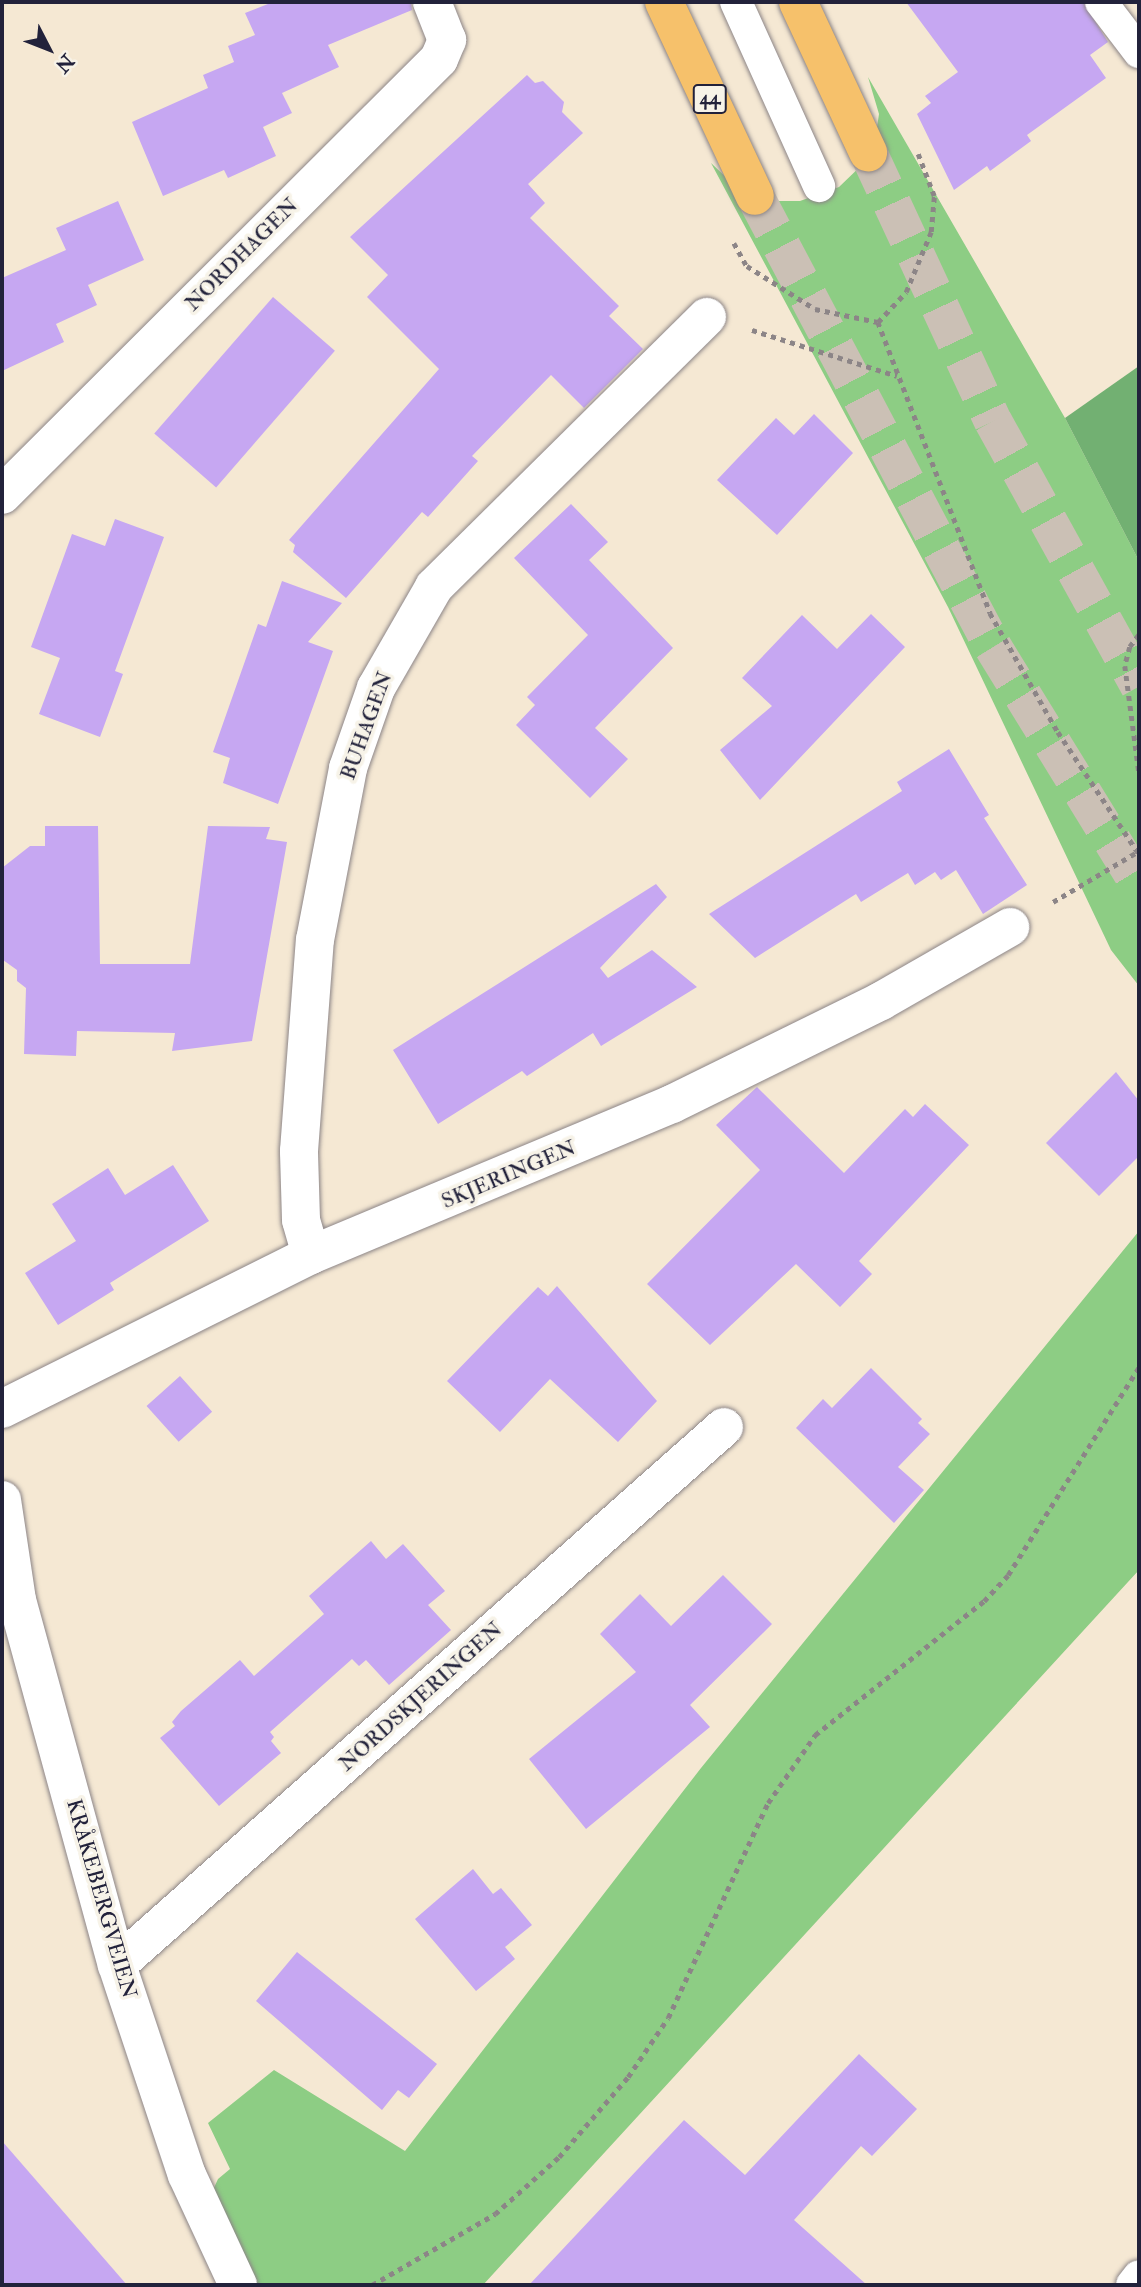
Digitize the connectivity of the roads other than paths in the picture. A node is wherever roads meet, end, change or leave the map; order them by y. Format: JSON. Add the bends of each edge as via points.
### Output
{"nodes":[{"id":1,"x":432,"y":2,"type":"edge"},
{"id":2,"x":664,"y":2,"type":"edge"},
{"id":3,"x":736,"y":2,"type":"edge"},
{"id":4,"x":798,"y":2,"type":"edge"},
{"id":5,"x":1101,"y":2,"type":"edge"},
{"id":6,"x":1139,"y":52,"type":"edge"},
{"id":7,"x":867,"y":152,"type":"tunnel mouth"},
{"id":8,"x":819,"y":186,"type":"dead end"},
{"id":9,"x":755,"y":195,"type":"tunnel mouth"},
{"id":10,"x":707,"y":317,"type":"road end"},
{"id":11,"x":2,"y":495,"type":"edge"},
{"id":12,"x":1010,"y":927,"type":"road end"},
{"id":13,"x":311,"y":1255,"type":"junction"},
{"id":14,"x":2,"y":1409,"type":"edge"},
{"id":15,"x":724,"y":1427,"type":"dead end"},
{"id":16,"x":2,"y":1500,"type":"edge"},
{"id":17,"x":117,"y":1965,"type":"junction"},
{"id":18,"x":1139,"y":2276,"type":"edge"},
{"id":19,"x":237,"y":2285,"type":"edge"},
{"id":20,"x":1132,"y":2285,"type":"edge"}],
"edges":[{"from":1,"to":11,"type":"street","name":"NORDHAGEN","via":[[447,40],[439,59]]},
{"from":2,"to":9,"type":"main road","number":"44"},
{"from":3,"to":8,"type":"lane"},
{"from":4,"to":7,"type":"main road"},
{"from":5,"to":6,"type":"lane"},
{"from":10,"to":13,"type":"street","name":"BUHAGEN","via":[[434,587],[376,688],[348,768],[315,940],[299,1151],[301,1220]]},
{"from":12,"to":13,"type":"street","name":"SKJERINGEN","via":[[881,1002],[672,1104]]},
{"from":13,"to":14,"type":"street","name":"SKJERINGEN"},
{"from":15,"to":17,"type":"street","name":"NORDSKJERINGEN"},
{"from":16,"to":17,"type":"street","name":"KRÅKEBERGVEIEN","via":[[17,1600]]},
{"from":17,"to":19,"type":"street","name":"KRÅKEBERGVEIEN","via":[[187,2175]]},
{"from":18,"to":20,"type":"lane"}]}
